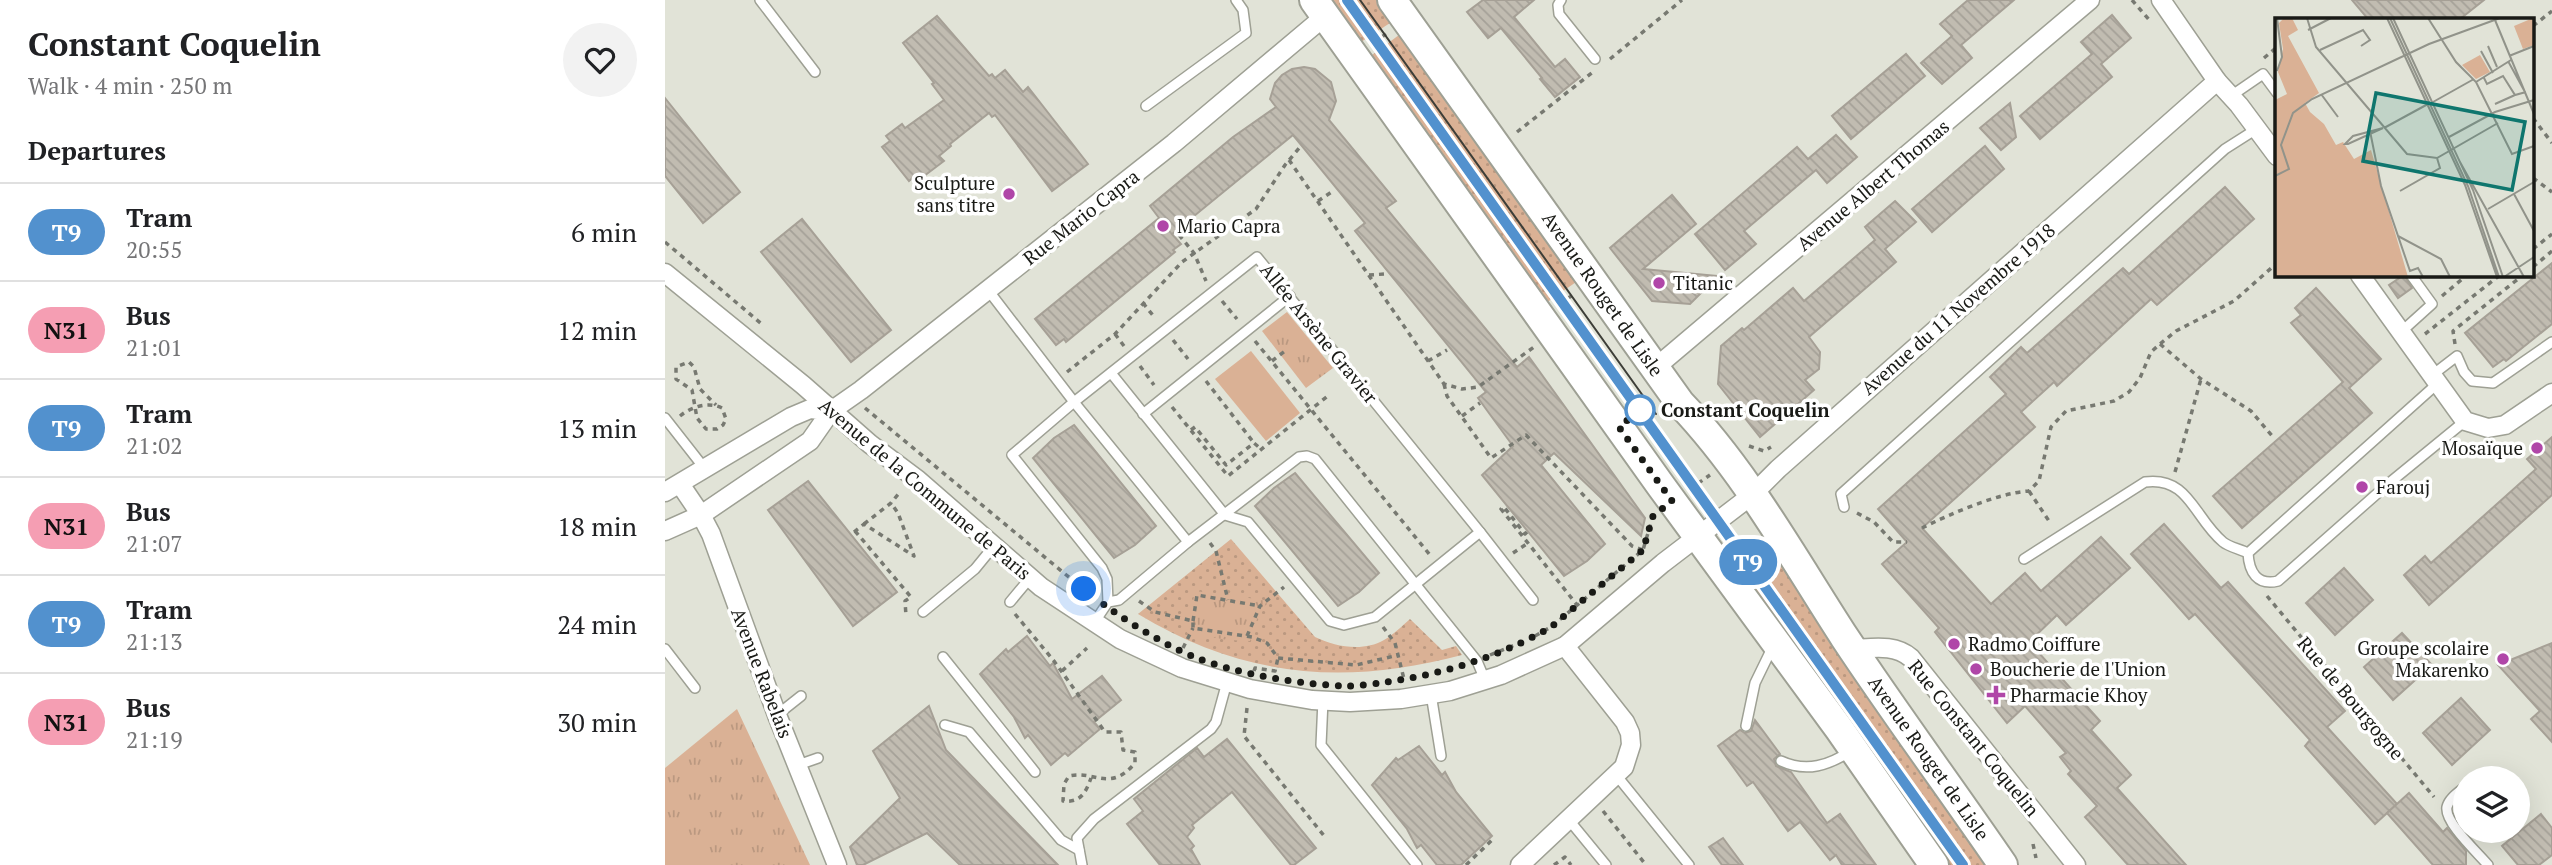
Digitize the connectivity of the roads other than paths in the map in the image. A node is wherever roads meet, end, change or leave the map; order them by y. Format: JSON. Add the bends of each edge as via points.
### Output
{"nodes":[{"id":1,"x":760,"y":0,"type":"edge"},
{"id":2,"x":1236,"y":0,"type":"edge"},
{"id":3,"x":1561,"y":0,"type":"edge"},
{"id":4,"x":2090,"y":0,"type":"edge"},
{"id":5,"x":2161,"y":0,"type":"edge"},
{"id":6,"x":1319,"y":8,"type":"edge"},
{"id":7,"x":1399,"y":10,"type":"edge"},
{"id":8,"x":1597,"y":63,"type":"road end"},
{"id":9,"x":815,"y":72,"type":"dead end"},
{"id":10,"x":2217,"y":81,"type":"junction"},
{"id":11,"x":2275,"y":90,"type":"edge"},
{"id":12,"x":2231,"y":96,"type":"junction"},
{"id":13,"x":1146,"y":106,"type":"dead end"},
{"id":14,"x":2258,"y":128,"type":"junction"},
{"id":15,"x":2275,"y":153,"type":"edge"},
{"id":16,"x":665,"y":273,"type":"edge"},
{"id":17,"x":2361,"y":276,"type":"edge"},
{"id":18,"x":2412,"y":276,"type":"edge"},
{"id":19,"x":988,"y":290,"type":"junction"},
{"id":20,"x":1290,"y":296,"type":"junction"},
{"id":21,"x":2405,"y":339,"type":"junction"},
{"id":22,"x":2552,"y":342,"type":"edge"},
{"id":23,"x":1655,"y":368,"type":"junction"},
{"id":24,"x":1111,"y":373,"type":"junction"},
{"id":25,"x":2434,"y":380,"type":"junction"},
{"id":26,"x":2552,"y":393,"type":"edge"},
{"id":27,"x":1074,"y":402,"type":"junction"},
{"id":28,"x":831,"y":411,"type":"junction"},
{"id":29,"x":1143,"y":414,"type":"junction"},
{"id":30,"x":665,"y":418,"type":"edge"},
{"id":31,"x":2465,"y":421,"type":"junction"},
{"id":32,"x":705,"y":469,"type":"junction"},
{"id":33,"x":672,"y":488,"type":"edge"},
{"id":34,"x":1752,"y":495,"type":"junction"},
{"id":35,"x":1844,"y":506,"type":"road end"},
{"id":36,"x":1225,"y":514,"type":"junction"},
{"id":37,"x":701,"y":515,"type":"junction"},
{"id":38,"x":665,"y":531,"type":"edge"},
{"id":39,"x":1480,"y":532,"type":"junction"},
{"id":40,"x":1698,"y":535,"type":"junction"},
{"id":41,"x":1188,"y":542,"type":"junction"},
{"id":42,"x":993,"y":547,"type":"junction"},
{"id":43,"x":2248,"y":552,"type":"junction"},
{"id":44,"x":2024,"y":559,"type":"dead end"},
{"id":45,"x":1030,"y":578,"type":"junction"},
{"id":46,"x":1417,"y":584,"type":"junction"},
{"id":47,"x":1533,"y":600,"type":"dead end"},
{"id":48,"x":1010,"y":602,"type":"dead end"},
{"id":49,"x":1107,"y":604,"type":"junction"},
{"id":50,"x":923,"y":611,"type":"dead end"},
{"id":51,"x":1094,"y":623,"type":"junction"},
{"id":52,"x":1775,"y":641,"type":"junction"},
{"id":53,"x":1565,"y":646,"type":"junction"},
{"id":54,"x":665,"y":649,"type":"edge"},
{"id":55,"x":1853,"y":649,"type":"junction"},
{"id":56,"x":943,"y":657,"type":"dead end"},
{"id":57,"x":1485,"y":680,"type":"junction"},
{"id":58,"x":1227,"y":682,"type":"junction"},
{"id":59,"x":695,"y":688,"type":"dead end"},
{"id":60,"x":1431,"y":694,"type":"junction"},
{"id":61,"x":801,"y":696,"type":"dead end"},
{"id":62,"x":1323,"y":700,"type":"junction"},
{"id":63,"x":777,"y":715,"type":"junction"},
{"id":64,"x":945,"y":724,"type":"dead end"},
{"id":65,"x":1746,"y":726,"type":"dead end"},
{"id":66,"x":1854,"y":750,"type":"junction"},
{"id":67,"x":1441,"y":756,"type":"dead end"},
{"id":68,"x":818,"y":758,"type":"dead end"},
{"id":69,"x":1781,"y":761,"type":"dead end"},
{"id":70,"x":798,"y":765,"type":"junction"},
{"id":71,"x":1035,"y":772,"type":"dead end"},
{"id":72,"x":1617,"y":776,"type":"junction"},
{"id":73,"x":2453,"y":797,"type":"edge"},
{"id":74,"x":1569,"y":820,"type":"junction"},
{"id":75,"x":2453,"y":824,"type":"edge"},
{"id":76,"x":2469,"y":843,"type":"edge"},
{"id":77,"x":1079,"y":850,"type":"junction"},
{"id":78,"x":837,"y":865,"type":"edge"},
{"id":79,"x":1082,"y":865,"type":"edge"},
{"id":80,"x":1417,"y":865,"type":"edge"},
{"id":81,"x":1520,"y":865,"type":"edge"},
{"id":82,"x":1606,"y":865,"type":"edge"},
{"id":83,"x":1689,"y":865,"type":"edge"},
{"id":84,"x":1934,"y":865,"type":"edge"},
{"id":85,"x":2003,"y":865,"type":"edge"},
{"id":86,"x":2076,"y":865,"type":"edge"},
{"id":87,"x":2488,"y":865,"type":"edge"}],
"edges":[{"from":1,"to":9,"type":"lane"},
{"from":2,"to":13,"type":"lane","via":[[1243,10],[1246,33]]},
{"from":3,"to":8,"type":"lane","via":[[1559,14]]},
{"from":4,"to":23,"type":"street","name":"Avenue Albert Thomas"},
{"from":5,"to":10,"type":"street"},
{"from":6,"to":19,"type":"street","name":"Rue Mario Capra","via":[[1174,144]]},
{"from":6,"to":40,"type":"main road"},
{"from":7,"to":23,"type":"main road","name":"Avenue Rouget de Lisle"},
{"from":10,"to":12,"type":"street"},
{"from":10,"to":34,"type":"street","name":"Avenue du 11 Novembre 1918"},
{"from":11,"to":12,"type":"lane","via":[[2263,74]]},
{"from":12,"to":14,"type":"street"},
{"from":14,"to":15,"type":"street"},
{"from":14,"to":35,"type":"lane","via":[[2218,155],[1841,494]]},
{"from":16,"to":28,"type":"street","name":"Avenue de la Commune de Paris"},
{"from":17,"to":21,"type":"street"},
{"from":18,"to":21,"type":"lane","via":[[2432,304]]},
{"from":19,"to":27,"type":"lane"},
{"from":19,"to":28,"type":"street","name":"Rue Mario Capra","via":[[855,400]]},
{"from":20,"to":24,"type":"lane","name":"Allée Arsène Gravier","via":[[1257,257]]},
{"from":20,"to":29,"type":"lane"},
{"from":20,"to":39,"type":"lane","name":"Allée Arsène Gravier"},
{"from":21,"to":25,"type":"street"},
{"from":22,"to":25,"type":"lane","via":[[2493,383],[2472,381],[2457,356]]},
{"from":23,"to":34,"type":"main road","name":"Avenue Rouget de Lisle"},
{"from":24,"to":27,"type":"lane","name":"Allée Arsène Gravier"},
{"from":24,"to":29,"type":"lane"},
{"from":25,"to":31,"type":"street"},
{"from":25,"to":43,"type":"lane"},
{"from":26,"to":31,"type":"street","via":[[2505,425],[2488,428]]},
{"from":27,"to":41,"type":"lane"},
{"from":27,"to":49,"type":"lane","name":"Allée Arsène Gravier","via":[[1012,455],[1102,568]]},
{"from":28,"to":32,"type":"street","name":"Rue Mario Capra","via":[[810,409],[790,417]]},
{"from":28,"to":37,"type":"street","name":"Rue Mario Capra","via":[[810,441]]},
{"from":28,"to":42,"type":"street","name":"Avenue de la Commune de Paris"},
{"from":29,"to":36,"type":"lane"},
{"from":30,"to":32,"type":"lane"},
{"from":31,"to":43,"type":"lane","via":[[2282,578],[2269,583],[2253,576]]},
{"from":32,"to":33,"type":"street","name":"Rue Mario Capra"},
{"from":33,"to":37,"type":"street","name":"Avenue Rabelais"},
{"from":34,"to":40,"type":"street","name":"Avenue du 11 Novembre 1918"},
{"from":34,"to":55,"type":"main road","name":"Avenue Rouget de Lisle"},
{"from":36,"to":41,"type":"lane"},
{"from":36,"to":46,"type":"lane","via":[[1248,522],[1330,621],[1344,625],[1375,617]]},
{"from":36,"to":46,"type":"lane","via":[[1299,457],[1307,456],[1315,459]]},
{"from":37,"to":38,"type":"street","name":"Rue Mario Capra"},
{"from":37,"to":63,"type":"street","name":"Avenue Rabelais"},
{"from":39,"to":46,"type":"lane"},
{"from":39,"to":47,"type":"lane","name":"Allée Arsène Gravier"},
{"from":40,"to":52,"type":"main road"},
{"from":40,"to":53,"type":"street","name":"Avenue de la Commune de Paris"},
{"from":41,"to":49,"type":"lane","via":[[1119,600]]},
{"from":42,"to":45,"type":"street","name":"Avenue de la Commune de Paris"},
{"from":42,"to":50,"type":"lane","via":[[975,569]]},
{"from":43,"to":44,"type":"lane","via":[[2224,542],[2176,486],[2160,480],[2144,482]]},
{"from":45,"to":48,"type":"lane"},
{"from":45,"to":51,"type":"street","name":"Avenue de la Commune de Paris"},
{"from":46,"to":57,"type":"lane","via":[[1477,661]]},
{"from":49,"to":51,"type":"lane"},
{"from":51,"to":58,"type":"street","name":"Avenue de la Commune de Paris","via":[[1182,668]]},
{"from":52,"to":65,"type":"lane","via":[[1755,683]]},
{"from":52,"to":66,"type":"main road"},
{"from":53,"to":57,"type":"street","name":"Avenue de la Commune de Paris"},
{"from":53,"to":72,"type":"street","via":[[1615,707],[1630,733],[1630,756]]},
{"from":54,"to":59,"type":"lane"},
{"from":55,"to":85,"type":"main road","name":"Avenue Rouget de Lisle"},
{"from":55,"to":86,"type":"street","name":"Rue Constant Coquelin","via":[[1903,651]]},
{"from":56,"to":71,"type":"lane"},
{"from":57,"to":60,"type":"street","name":"Avenue de la Commune de Paris"},
{"from":58,"to":62,"type":"street","name":"Avenue de la Commune de Paris"},
{"from":58,"to":77,"type":"lane","via":[[1211,729],[1094,819],[1077,838]]},
{"from":60,"to":62,"type":"street","name":"Avenue de la Commune de Paris"},
{"from":60,"to":67,"type":"lane"},
{"from":61,"to":63,"type":"lane"},
{"from":62,"to":80,"type":"lane","via":[[1321,745]]},
{"from":63,"to":70,"type":"street","name":"Avenue Rabelais"},
{"from":64,"to":77,"type":"lane","via":[[969,732],[1061,841]]},
{"from":66,"to":69,"type":"lane","via":[[1822,766],[1794,768]]},
{"from":66,"to":84,"type":"main road"},
{"from":68,"to":70,"type":"lane"},
{"from":70,"to":78,"type":"street","name":"Avenue Rabelais"},
{"from":72,"to":74,"type":"street"},
{"from":72,"to":83,"type":"lane"},
{"from":73,"to":75,"type":"lane","via":[[2447,808]]},
{"from":74,"to":81,"type":"street"},
{"from":74,"to":82,"type":"lane"},
{"from":76,"to":87,"type":"lane"},
{"from":77,"to":79,"type":"lane"}]}
